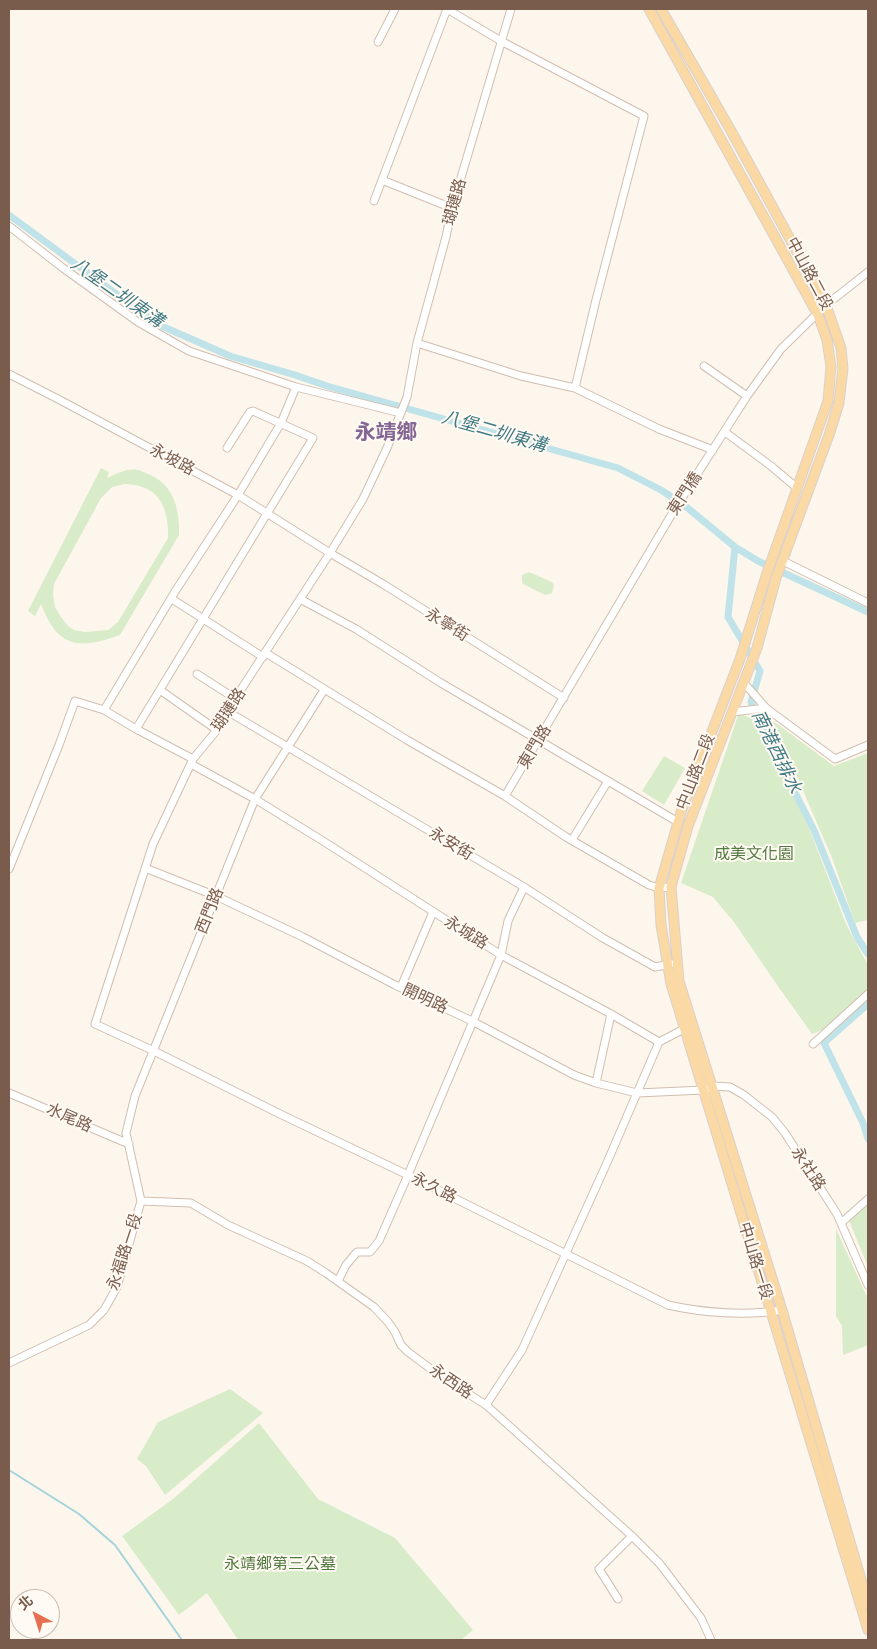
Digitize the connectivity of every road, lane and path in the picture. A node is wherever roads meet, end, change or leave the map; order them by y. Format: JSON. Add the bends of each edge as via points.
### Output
{"nodes":[{"id":1,"x":395,"y":9,"type":"edge"},
{"id":2,"x":447,"y":9,"type":"edge"},
{"id":3,"x":511,"y":9,"type":"edge"},
{"id":4,"x":649,"y":9,"type":"edge"},
{"id":5,"x":660,"y":9,"type":"edge"},
{"id":6,"x":501,"y":41,"type":"junction"},
{"id":7,"x":378,"y":42,"type":"dead end"},
{"id":8,"x":382,"y":180,"type":"junction"},
{"id":9,"x":374,"y":201,"type":"dead end"},
{"id":10,"x":452,"y":208,"type":"junction"},
{"id":11,"x":9,"y":226,"type":"edge"},
{"id":12,"x":868,"y":272,"type":"edge"},
{"id":13,"x":826,"y":305,"type":"junction"},
{"id":14,"x":818,"y":315,"type":"junction"},
{"id":15,"x":417,"y":343,"type":"junction"},
{"id":16,"x":704,"y":366,"type":"dead end"},
{"id":17,"x":9,"y":374,"type":"edge"},
{"id":18,"x":296,"y":387,"type":"junction"},
{"id":19,"x":575,"y":388,"type":"junction"},
{"id":20,"x":747,"y":396,"type":"junction"},
{"id":21,"x":401,"y":413,"type":"junction"},
{"id":22,"x":281,"y":423,"type":"junction"},
{"id":23,"x":724,"y":432,"type":"junction"},
{"id":24,"x":227,"y":448,"type":"dead end"},
{"id":25,"x":713,"y":450,"type":"junction"},
{"id":26,"x":797,"y":488,"type":"junction"},
{"id":27,"x":238,"y":495,"type":"junction"},
{"id":28,"x":267,"y":513,"type":"junction"},
{"id":29,"x":330,"y":553,"type":"junction"},
{"id":30,"x":782,"y":560,"type":"junction"},
{"id":31,"x":172,"y":599,"type":"junction"},
{"id":32,"x":300,"y":599,"type":"junction"},
{"id":33,"x":868,"y":603,"type":"edge"},
{"id":34,"x":203,"y":619,"type":"junction"},
{"id":35,"x":264,"y":655,"type":"junction"},
{"id":36,"x":197,"y":674,"type":"dead end"},
{"id":37,"x":744,"y":683,"type":"junction"},
{"id":38,"x":160,"y":690,"type":"junction"},
{"id":39,"x":324,"y":690,"type":"junction"},
{"id":40,"x":564,"y":698,"type":"junction"},
{"id":41,"x":236,"y":699,"type":"junction"},
{"id":42,"x":766,"y":708,"type":"junction"},
{"id":43,"x":104,"y":710,"type":"junction"},
{"id":44,"x":227,"y":711,"type":"junction"},
{"id":45,"x":732,"y":712,"type":"junction"},
{"id":46,"x":136,"y":729,"type":"junction"},
{"id":47,"x":217,"y":730,"type":"junction"},
{"id":48,"x":538,"y":740,"type":"junction"},
{"id":49,"x":868,"y":745,"type":"edge"},
{"id":50,"x":288,"y":747,"type":"junction"},
{"id":51,"x":192,"y":762,"type":"junction"},
{"id":52,"x":608,"y":781,"type":"junction"},
{"id":53,"x":505,"y":796,"type":"junction"},
{"id":54,"x":254,"y":799,"type":"junction"},
{"id":55,"x":678,"y":822,"type":"junction"},
{"id":56,"x":572,"y":840,"type":"junction"},
{"id":57,"x":145,"y":868,"type":"junction"},
{"id":58,"x":9,"y":869,"type":"edge"},
{"id":59,"x":524,"y":887,"type":"junction"},
{"id":60,"x":671,"y":887,"type":"junction"},
{"id":61,"x":659,"y":888,"type":"junction"},
{"id":62,"x":216,"y":896,"type":"junction"},
{"id":63,"x":433,"y":912,"type":"junction"},
{"id":64,"x":501,"y":955,"type":"junction"},
{"id":65,"x":677,"y":963,"type":"junction"},
{"id":66,"x":667,"y":965,"type":"junction"},
{"id":67,"x":401,"y":987,"type":"junction"},
{"id":68,"x":868,"y":994,"type":"edge"},
{"id":69,"x":612,"y":1014,"type":"junction"},
{"id":70,"x":472,"y":1021,"type":"junction"},
{"id":71,"x":95,"y":1024,"type":"joint"},
{"id":72,"x":684,"y":1029,"type":"junction"},
{"id":73,"x":659,"y":1042,"type":"junction"},
{"id":74,"x":813,"y":1044,"type":"dead end"},
{"id":75,"x":154,"y":1051,"type":"junction"},
{"id":76,"x":596,"y":1083,"type":"junction"},
{"id":77,"x":713,"y":1086,"type":"junction"},
{"id":78,"x":704,"y":1090,"type":"junction"},
{"id":79,"x":9,"y":1093,"type":"edge"},
{"id":80,"x":637,"y":1093,"type":"junction"},
{"id":81,"x":129,"y":1144,"type":"junction"},
{"id":82,"x":408,"y":1175,"type":"junction"},
{"id":83,"x":868,"y":1199,"type":"edge"},
{"id":84,"x":142,"y":1201,"type":"junction"},
{"id":85,"x":841,"y":1223,"type":"junction"},
{"id":86,"x":565,"y":1254,"type":"junction"},
{"id":87,"x":338,"y":1281,"type":"junction"},
{"id":88,"x":868,"y":1285,"type":"edge"},
{"id":89,"x":782,"y":1310,"type":"junction"},
{"id":90,"x":770,"y":1312,"type":"junction"},
{"id":91,"x":9,"y":1363,"type":"edge"},
{"id":92,"x":486,"y":1405,"type":"junction"},
{"id":93,"x":632,"y":1536,"type":"junction"},
{"id":94,"x":618,"y":1599,"type":"dead end"},
{"id":95,"x":868,"y":1603,"type":"edge"},
{"id":96,"x":868,"y":1630,"type":"edge"},
{"id":97,"x":711,"y":1640,"type":"edge"}],
"edges":[{"from":1,"to":7,"type":"street"},
{"from":2,"to":6,"type":"street"},
{"from":2,"to":8,"type":"street"},
{"from":3,"to":6,"type":"street","name":"瑚璉路"},
{"from":4,"to":14,"type":"main road","name":"中山路二段"},
{"from":5,"to":13,"type":"main road","name":"中山路二段"},
{"from":6,"to":10,"type":"street","name":"瑚璉路"},
{"from":6,"to":19,"type":"street","via":[[644,116]]},
{"from":8,"to":9,"type":"street"},
{"from":8,"to":10,"type":"street"},
{"from":10,"to":15,"type":"street","name":"瑚璉路"},
{"from":11,"to":18,"type":"street","via":[[138,322],[162,336],[190,351]]},
{"from":12,"to":13,"type":"street","name":"東門橋"},
{"from":13,"to":14,"type":"street","name":"東門橋"},
{"from":13,"to":30,"type":"main road","name":"中山路二段","via":[[843,369],[839,403]]},
{"from":14,"to":20,"type":"street","name":"東門橋","via":[[781,349]]},
{"from":14,"to":26,"type":"main road","name":"中山路二段","via":[[827,340],[831,367],[828,401]]},
{"from":15,"to":19,"type":"street","via":[[521,376]]},
{"from":15,"to":21,"type":"street","name":"瑚璉路"},
{"from":16,"to":20,"type":"street"},
{"from":17,"to":27,"type":"street","name":"永坡路"},
{"from":18,"to":21,"type":"street"},
{"from":18,"to":22,"type":"street"},
{"from":19,"to":25,"type":"street"},
{"from":20,"to":23,"type":"street","name":"東門橋"},
{"from":21,"to":29,"type":"street","name":"瑚璉路","via":[[363,498]]},
{"from":22,"to":24,"type":"street","via":[[250,412]]},
{"from":22,"to":27,"type":"street"},
{"from":22,"to":28,"type":"street","via":[[313,438]]},
{"from":23,"to":25,"type":"street","name":"東門橋"},
{"from":23,"to":26,"type":"street"},
{"from":25,"to":40,"type":"street","name":"東門橋"},
{"from":26,"to":55,"type":"main road","name":"中山路二段","via":[[740,659]]},
{"from":27,"to":28,"type":"street","name":"永坡路"},
{"from":27,"to":31,"type":"street"},
{"from":28,"to":29,"type":"street","name":"永坡路"},
{"from":28,"to":34,"type":"street"},
{"from":29,"to":32,"type":"street","name":"瑚璉路"},
{"from":29,"to":40,"type":"street","name":"永寧街"},
{"from":30,"to":33,"type":"street"},
{"from":30,"to":37,"type":"main road","name":"中山路二段"},
{"from":31,"to":34,"type":"street"},
{"from":31,"to":43,"type":"street"},
{"from":32,"to":35,"type":"street","name":"瑚璉路"},
{"from":32,"to":48,"type":"street","via":[[356,629]]},
{"from":34,"to":35,"type":"street"},
{"from":34,"to":38,"type":"street"},
{"from":35,"to":39,"type":"street"},
{"from":35,"to":41,"type":"street","name":"瑚璉路"},
{"from":36,"to":41,"type":"street"},
{"from":37,"to":42,"type":"street"},
{"from":37,"to":45,"type":"main road","name":"中山路二段"},
{"from":38,"to":46,"type":"street"},
{"from":38,"to":47,"type":"street"},
{"from":39,"to":50,"type":"street","name":"西門路"},
{"from":39,"to":53,"type":"street"},
{"from":40,"to":48,"type":"street","name":"東門路"},
{"from":41,"to":44,"type":"street","name":"瑚璉路"},
{"from":42,"to":45,"type":"street"},
{"from":42,"to":49,"type":"street","via":[[835,759]]},
{"from":43,"to":46,"type":"street","name":"永城路"},
{"from":43,"to":58,"type":"street","name":"永城路","via":[[75,701]]},
{"from":44,"to":47,"type":"street","name":"瑚璉路"},
{"from":44,"to":50,"type":"street","name":"永安街"},
{"from":45,"to":60,"type":"main road","name":"中山路二段","via":[[688,826]]},
{"from":46,"to":51,"type":"street","name":"永城路"},
{"from":47,"to":51,"type":"street","name":"瑚璉路"},
{"from":48,"to":52,"type":"street"},
{"from":48,"to":53,"type":"street","name":"東門路"},
{"from":50,"to":54,"type":"street","name":"西門路"},
{"from":50,"to":59,"type":"street","name":"永安街"},
{"from":51,"to":54,"type":"street","name":"永城路"},
{"from":51,"to":57,"type":"street","name":"瑚璉路"},
{"from":52,"to":55,"type":"street"},
{"from":52,"to":56,"type":"street"},
{"from":53,"to":56,"type":"street"},
{"from":54,"to":62,"type":"street","name":"西門路"},
{"from":54,"to":63,"type":"street","name":"永城路"},
{"from":55,"to":61,"type":"main road","name":"中山路二段"},
{"from":56,"to":61,"type":"street"},
{"from":57,"to":62,"type":"street","name":"開明路"},
{"from":57,"to":71,"type":"street","name":"瑚璉路"},
{"from":59,"to":64,"type":"street","via":[[508,921]]},
{"from":59,"to":66,"type":"street","name":"永安街","via":[[655,967]]},
{"from":60,"to":61,"type":"street"},
{"from":60,"to":65,"type":"main road","name":"中山路一段"},
{"from":61,"to":66,"type":"main road","name":"中山路一段"},
{"from":62,"to":67,"type":"street","name":"開明路"},
{"from":62,"to":75,"type":"street","name":"西門路"},
{"from":63,"to":64,"type":"street","name":"永城路"},
{"from":63,"to":67,"type":"street"},
{"from":64,"to":69,"type":"street","name":"永城路"},
{"from":64,"to":70,"type":"street"},
{"from":65,"to":66,"type":"street","name":"永安街"},
{"from":65,"to":77,"type":"main road","name":"中山路一段","via":[[679,981]]},
{"from":66,"to":72,"type":"main road","name":"中山路一段"},
{"from":67,"to":70,"type":"street","name":"開明路"},
{"from":68,"to":74,"type":"street"},
{"from":69,"to":73,"type":"street","name":"永城路"},
{"from":69,"to":76,"type":"street"},
{"from":70,"to":76,"type":"street","name":"開明路"},
{"from":70,"to":82,"type":"street"},
{"from":71,"to":75,"type":"street","name":"永久路"},
{"from":72,"to":73,"type":"street"},
{"from":72,"to":78,"type":"main road","name":"中山路一段"},
{"from":73,"to":80,"type":"street"},
{"from":75,"to":81,"type":"street","name":"西門路","via":[[135,1096],[126,1133]]},
{"from":75,"to":82,"type":"street","name":"永久路"},
{"from":76,"to":80,"type":"street","name":"開明路"},
{"from":77,"to":78,"type":"street","name":"開明路"},
{"from":77,"to":85,"type":"street","name":"永社路","via":[[730,1087],[744,1094],[772,1117]]},
{"from":77,"to":89,"type":"main road","name":"中山路一段"},
{"from":78,"to":80,"type":"street","name":"開明路"},
{"from":78,"to":90,"type":"main road","name":"中山路一段"},
{"from":79,"to":81,"type":"street","name":"水尾路"},
{"from":80,"to":86,"type":"street"},
{"from":81,"to":84,"type":"street","name":"永福路一段"},
{"from":82,"to":86,"type":"street","name":"永久路"},
{"from":82,"to":87,"type":"street","via":[[379,1241],[370,1252],[357,1252],[346,1264]]},
{"from":83,"to":85,"type":"street"},
{"from":84,"to":87,"type":"street","name":"永西路","via":[[191,1203]]},
{"from":84,"to":91,"type":"street","name":"永福路一段","via":[[117,1287],[104,1310],[89,1325]]},
{"from":85,"to":88,"type":"street","name":"永社路"},
{"from":86,"to":90,"type":"street","name":"永久路","via":[[668,1305],[706,1312]]},
{"from":86,"to":92,"type":"street","via":[[522,1350]]},
{"from":87,"to":92,"type":"street","name":"永西路","via":[[388,1322],[408,1352]]},
{"from":89,"to":90,"type":"street","name":"永久路"},
{"from":89,"to":95,"type":"main road","name":"中山路一段"},
{"from":90,"to":96,"type":"main road","name":"中山路一段"},
{"from":92,"to":93,"type":"street","name":"永西路"},
{"from":93,"to":94,"type":"street","via":[[598,1569]]},
{"from":93,"to":97,"type":"street","name":"永西路","via":[[660,1564],[701,1618]]}]}
